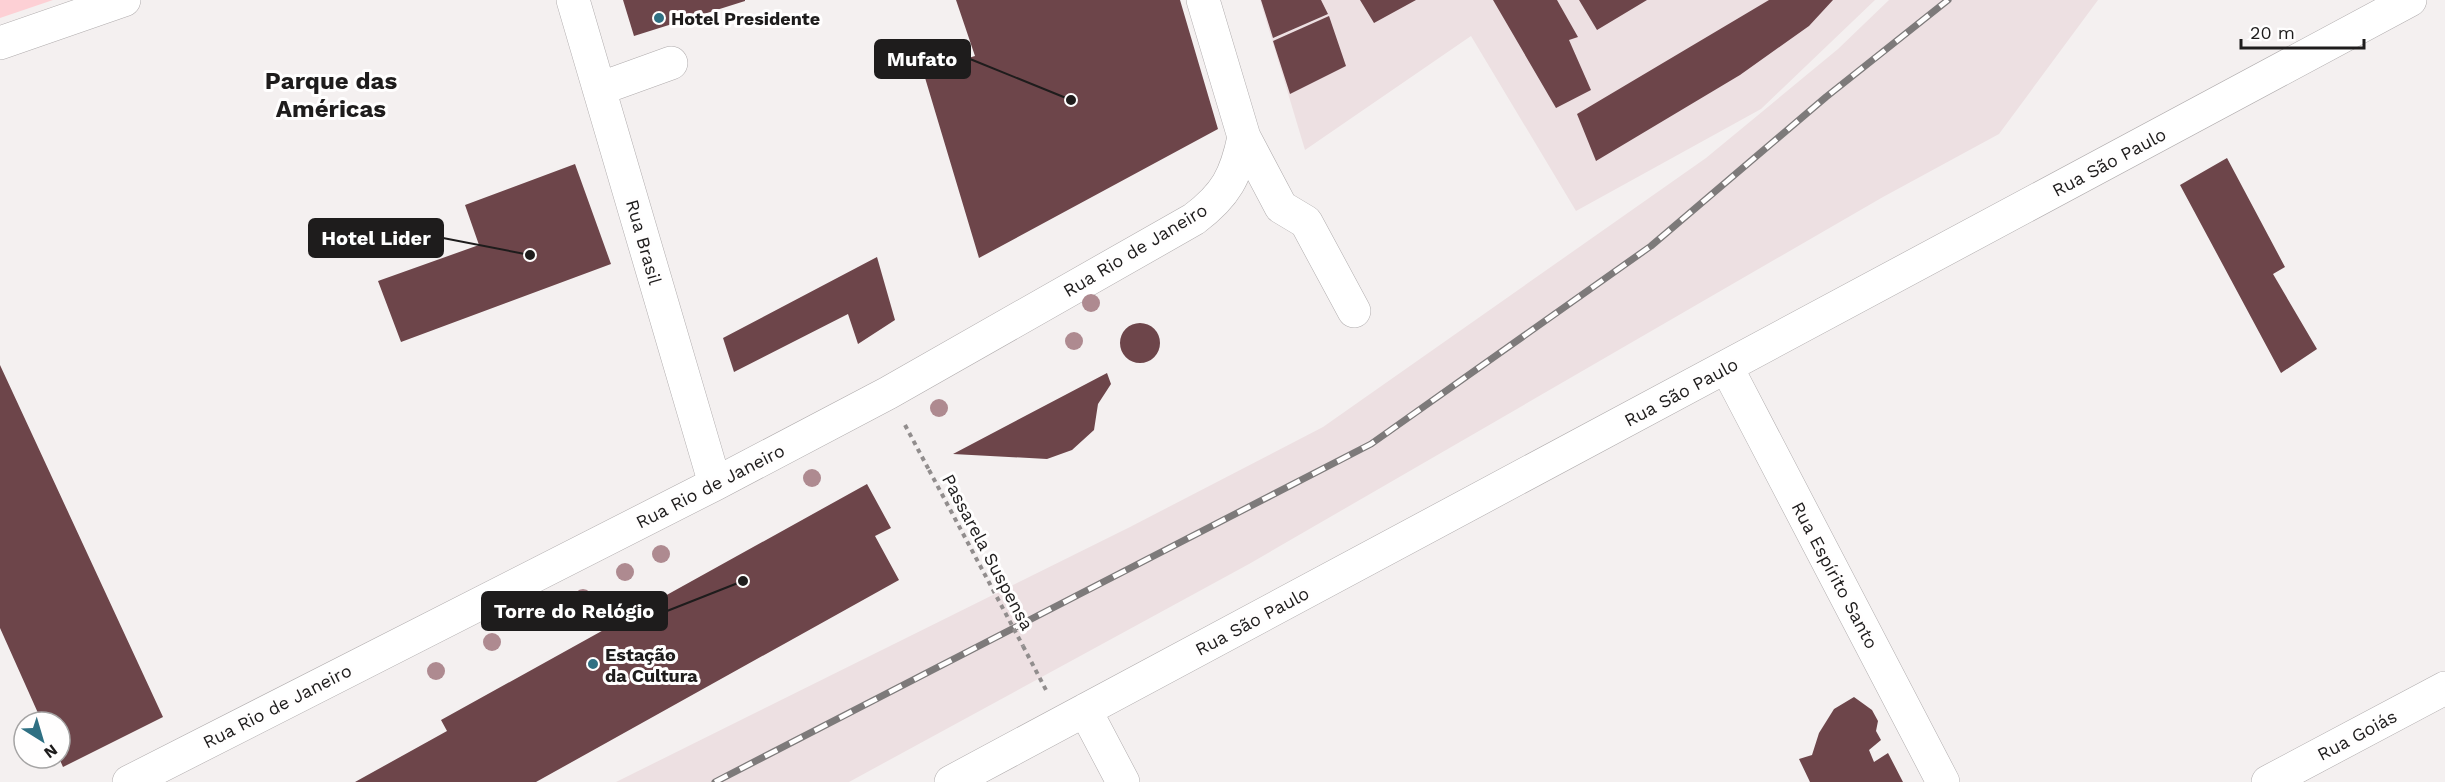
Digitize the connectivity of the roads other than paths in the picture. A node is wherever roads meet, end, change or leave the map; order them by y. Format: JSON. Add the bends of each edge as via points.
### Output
{"nodes":[{"id":1,"x":124,"y":0,"type":"edge"},
{"id":2,"x":573,"y":0,"type":"edge"},
{"id":3,"x":1203,"y":0,"type":"edge"},
{"id":4,"x":2409,"y":0,"type":"edge"},
{"id":5,"x":0,"y":42,"type":"edge"},
{"id":6,"x":671,"y":63,"type":"dead end"},
{"id":7,"x":599,"y":89,"type":"junction"},
{"id":8,"x":1244,"y":137,"type":"junction"},
{"id":9,"x":1354,"y":312,"type":"dead end"},
{"id":10,"x":1727,"y":368,"type":"junction"},
{"id":11,"x":715,"y":484,"type":"junction"},
{"id":12,"x":2445,"y":688,"type":"edge"},
{"id":13,"x":1074,"y":716,"type":"junction"},
{"id":14,"x":192,"y":749,"type":"junction"},
{"id":15,"x":129,"y":782,"type":"edge"},
{"id":16,"x":141,"y":782,"type":"edge"},
{"id":17,"x":951,"y":782,"type":"edge"},
{"id":18,"x":1123,"y":782,"type":"edge"},
{"id":19,"x":1943,"y":782,"type":"edge"},
{"id":20,"x":2268,"y":782,"type":"edge"}],
"edges":[{"from":1,"to":5,"type":"street"},
{"from":2,"to":7,"type":"street","name":"Rua Brasil"},
{"from":3,"to":8,"type":"street"},
{"from":4,"to":10,"type":"street","name":"Rua São Paulo"},
{"from":6,"to":7,"type":"street"},
{"from":7,"to":11,"type":"street","name":"Rua Brasil"},
{"from":8,"to":9,"type":"street","via":[[1281,207],[1306,222]]},
{"from":8,"to":11,"type":"street","name":"Rua Rio de Janeiro","via":[[1230,184],[1213,205],[1194,219],[888,393]]},
{"from":10,"to":13,"type":"street","name":"Rua São Paulo"},
{"from":10,"to":19,"type":"street","name":"Rua Espírito Santo"},
{"from":11,"to":14,"type":"street","name":"Rua Rio de Janeiro"},
{"from":12,"to":20,"type":"street","name":"Rua Goiás"},
{"from":13,"to":17,"type":"street","name":"Rua São Paulo"},
{"from":13,"to":18,"type":"street"},
{"from":14,"to":15,"type":"street","name":"Rua Rio de Janeiro"},
{"from":14,"to":16,"type":"street"}]}
